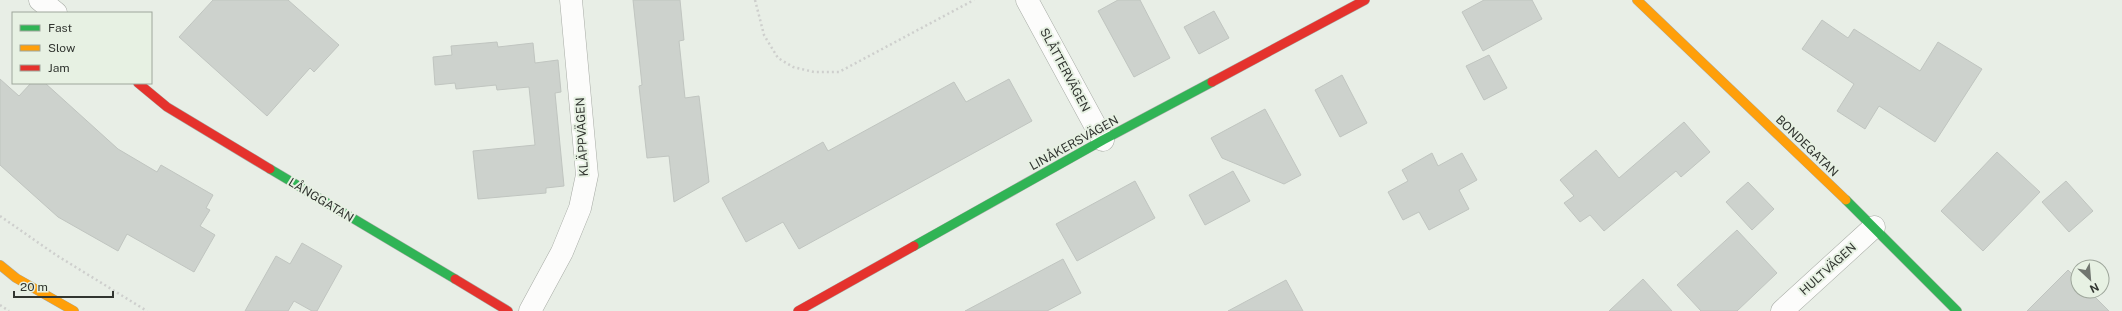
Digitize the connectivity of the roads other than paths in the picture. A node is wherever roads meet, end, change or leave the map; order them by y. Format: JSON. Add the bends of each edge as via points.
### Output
{"nodes":[{"id":1,"x":40,"y":0,"type":"edge"},
{"id":2,"x":571,"y":0,"type":"edge"},
{"id":3,"x":1027,"y":0,"type":"edge"},
{"id":4,"x":1365,"y":0,"type":"edge"},
{"id":5,"x":1637,"y":0,"type":"edge"},
{"id":6,"x":55,"y":12,"type":"edge"},
{"id":7,"x":139,"y":84,"type":"edge"},
{"id":8,"x":1103,"y":140,"type":"junction"},
{"id":9,"x":1874,"y":227,"type":"junction"},
{"id":10,"x":0,"y":265,"type":"edge"},
{"id":11,"x":74,"y":311,"type":"edge"},
{"id":12,"x":508,"y":311,"type":"edge"},
{"id":13,"x":530,"y":311,"type":"edge"},
{"id":14,"x":798,"y":311,"type":"edge"},
{"id":15,"x":1782,"y":311,"type":"edge"},
{"id":16,"x":1957,"y":311,"type":"edge"}],
"edges":[{"from":1,"to":6,"type":"street"},
{"from":2,"to":13,"type":"street","name":"KLÄPPVÄGEN","via":[[586,175],[580,208],[565,245]]},
{"from":3,"to":8,"type":"street","name":"SLÅTTERVÄGEN"},
{"from":4,"to":8,"type":"street","name":"LINÅKERSVÄGEN"},
{"from":5,"to":9,"type":"street","name":"BONDEGATAN"},
{"from":7,"to":12,"type":"street","name":"LÅNGGATAN","via":[[167,107]]},
{"from":8,"to":14,"type":"street","name":"LINÅKERSVÄGEN"},
{"from":9,"to":15,"type":"street","name":"HULTVÄGEN"},
{"from":9,"to":16,"type":"street","name":"BONDEGATAN"},
{"from":10,"to":11,"type":"street","via":[[16,278]]}]}
